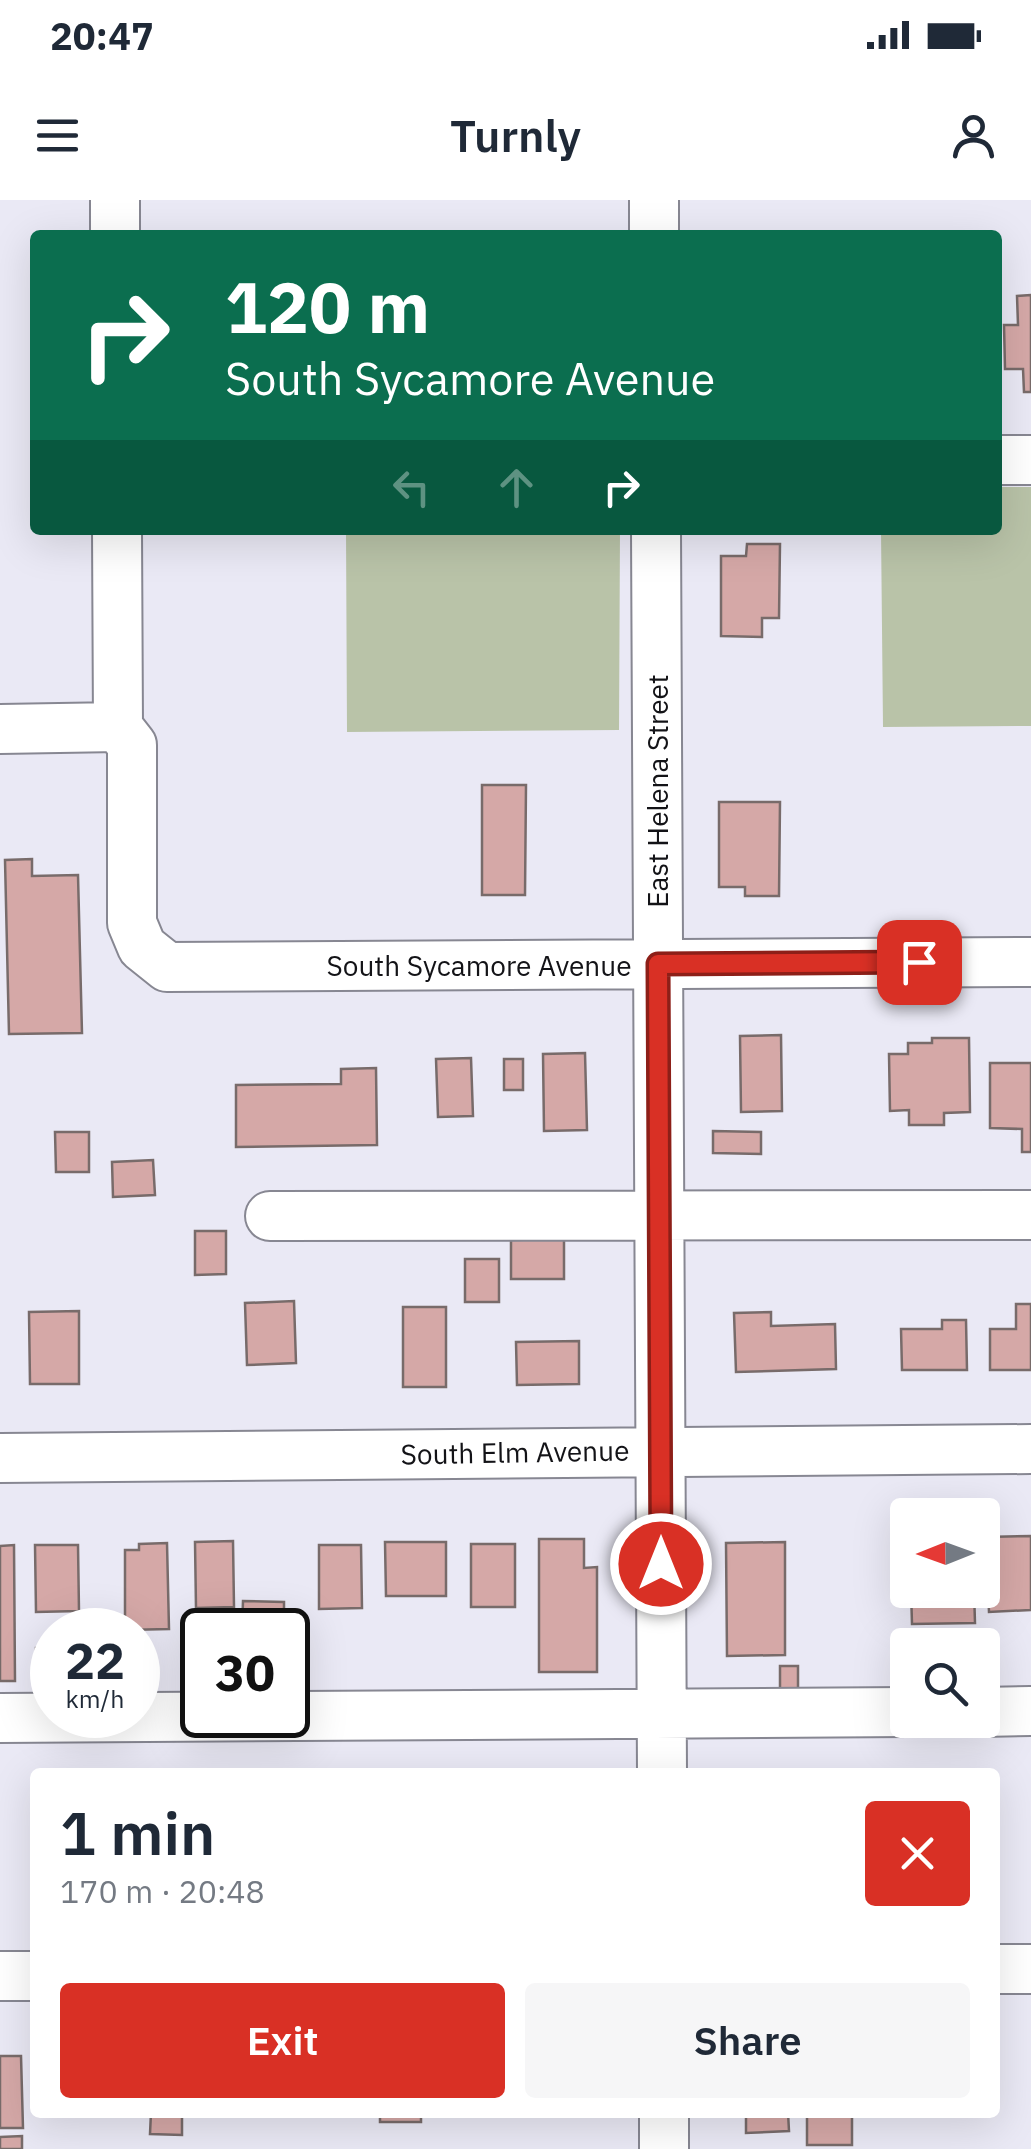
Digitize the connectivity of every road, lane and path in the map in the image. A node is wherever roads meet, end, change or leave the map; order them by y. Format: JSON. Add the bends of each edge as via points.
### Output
{"nodes":[{"id":1,"x":115,"y":200,"type":"edge"},
{"id":2,"x":654,"y":200,"type":"edge"},
{"id":3,"x":115,"y":230,"type":"edge"},
{"id":4,"x":654,"y":230,"type":"edge"},
{"id":5,"x":1002,"y":460,"type":"edge"},
{"id":6,"x":1031,"y":460,"type":"edge"},
{"id":7,"x":116,"y":535,"type":"edge"},
{"id":8,"x":656,"y":535,"type":"edge"},
{"id":9,"x":118,"y":727,"type":"junction"},
{"id":10,"x":0,"y":729,"type":"edge"},
{"id":11,"x":1031,"y":962,"type":"edge"},
{"id":12,"x":658,"y":964,"type":"junction"},
{"id":13,"x":659,"y":1215,"type":"junction"},
{"id":14,"x":1031,"y":1215,"type":"edge"},
{"id":15,"x":270,"y":1216,"type":"dead end"},
{"id":16,"x":1031,"y":1449,"type":"edge"},
{"id":17,"x":660,"y":1450,"type":"junction"},
{"id":18,"x":0,"y":1458,"type":"edge"},
{"id":19,"x":1031,"y":1711,"type":"edge"},
{"id":20,"x":890,"y":1712,"type":"edge"},
{"id":21,"x":1000,"y":1712,"type":"edge"},
{"id":22,"x":662,"y":1714,"type":"junction"},
{"id":23,"x":0,"y":1718,"type":"edge"},
{"id":24,"x":662,"y":1768,"type":"edge"},
{"id":25,"x":1000,"y":1969,"type":"edge"},
{"id":26,"x":1031,"y":1969,"type":"edge"},
{"id":27,"x":0,"y":1976,"type":"edge"},
{"id":28,"x":30,"y":1976,"type":"edge"},
{"id":29,"x":664,"y":2118,"type":"edge"},
{"id":30,"x":664,"y":2149,"type":"edge"}],
"edges":[{"from":1,"to":3,"type":"street"},
{"from":2,"to":4,"type":"street"},
{"from":5,"to":6,"type":"street"},
{"from":7,"to":9,"type":"street"},
{"from":8,"to":12,"type":"street","name":"East Helena Street"},
{"from":9,"to":10,"type":"street"},
{"from":9,"to":12,"type":"street","name":"South Sycamore Avenue","via":[[132,745],[132,923],[142,947],[167,968]]},
{"from":11,"to":12,"type":"street","name":"South Sycamore Avenue"},
{"from":12,"to":13,"type":"street","name":"East Helena Street"},
{"from":13,"to":14,"type":"street"},
{"from":13,"to":15,"type":"street"},
{"from":13,"to":17,"type":"street","name":"East Helena Street"},
{"from":16,"to":17,"type":"street","name":"South Elm Avenue"},
{"from":17,"to":18,"type":"street","name":"South Elm Avenue"},
{"from":17,"to":22,"type":"street","name":"East Helena Street"},
{"from":19,"to":21,"type":"street"},
{"from":20,"to":22,"type":"street"},
{"from":22,"to":23,"type":"street"},
{"from":22,"to":24,"type":"street","name":"East Helena Street"},
{"from":25,"to":26,"type":"street"},
{"from":27,"to":28,"type":"street"},
{"from":29,"to":30,"type":"street"}]}
